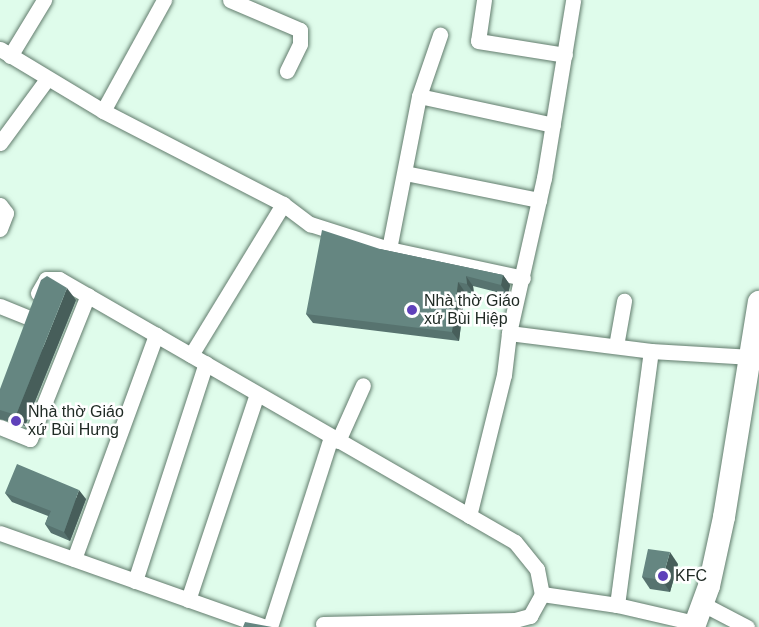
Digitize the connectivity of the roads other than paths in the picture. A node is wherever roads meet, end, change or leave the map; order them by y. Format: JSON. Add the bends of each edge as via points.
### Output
{"nodes":[{"id":1,"x":44,"y":0,"type":"edge"},
{"id":2,"x":164,"y":0,"type":"edge"},
{"id":3,"x":230,"y":0,"type":"edge"},
{"id":4,"x":484,"y":0,"type":"edge"},
{"id":5,"x":573,"y":0,"type":"edge"},
{"id":6,"x":440,"y":35,"type":"dead end"},
{"id":7,"x":5,"y":52,"type":"edge"},
{"id":8,"x":565,"y":55,"type":"junction"},
{"id":9,"x":287,"y":71,"type":"dead end"},
{"id":10,"x":47,"y":79,"type":"junction"},
{"id":11,"x":419,"y":96,"type":"junction"},
{"id":12,"x":103,"y":111,"type":"junction"},
{"id":13,"x":553,"y":125,"type":"junction"},
{"id":14,"x":0,"y":143,"type":"edge"},
{"id":15,"x":405,"y":173,"type":"junction"},
{"id":16,"x":539,"y":200,"type":"junction"},
{"id":17,"x":283,"y":204,"type":"junction"},
{"id":18,"x":0,"y":205,"type":"edge"},
{"id":19,"x":0,"y":229,"type":"edge"},
{"id":20,"x":390,"y":249,"type":"junction"},
{"id":21,"x":523,"y":278,"type":"junction"},
{"id":22,"x":88,"y":295,"type":"junction"},
{"id":23,"x":624,"y":301,"type":"dead end"},
{"id":24,"x":759,"y":303,"type":"edge"},
{"id":25,"x":0,"y":306,"type":"edge"},
{"id":26,"x":509,"y":333,"type":"junction"},
{"id":27,"x":156,"y":334,"type":"junction"},
{"id":28,"x":616,"y":346,"type":"junction"},
{"id":29,"x":651,"y":351,"type":"junction"},
{"id":30,"x":191,"y":355,"type":"junction"},
{"id":31,"x":752,"y":357,"type":"junction"},
{"id":32,"x":206,"y":363,"type":"junction"},
{"id":33,"x":363,"y":385,"type":"dead end"},
{"id":34,"x":753,"y":387,"type":"edge"},
{"id":35,"x":257,"y":394,"type":"junction"},
{"id":36,"x":0,"y":427,"type":"edge"},
{"id":37,"x":334,"y":439,"type":"junction"},
{"id":38,"x":469,"y":516,"type":"junction"},
{"id":39,"x":0,"y":533,"type":"edge"},
{"id":40,"x":74,"y":559,"type":"junction"},
{"id":41,"x":135,"y":581,"type":"junction"},
{"id":42,"x":542,"y":594,"type":"junction"},
{"id":43,"x":188,"y":600,"type":"junction"},
{"id":44,"x":617,"y":605,"type":"junction"},
{"id":45,"x":697,"y":618,"type":"edge"},
{"id":46,"x":323,"y":624,"type":"dead end"},
{"id":47,"x":265,"y":627,"type":"edge"},
{"id":48,"x":270,"y":627,"type":"edge"},
{"id":49,"x":747,"y":627,"type":"edge"}],
"edges":[{"from":1,"to":7,"type":"street"},
{"from":2,"to":12,"type":"street"},
{"from":3,"to":9,"type":"street","via":[[300,30],[300,44]]},
{"from":4,"to":8,"type":"street","via":[[478,41]]},
{"from":5,"to":8,"type":"street"},
{"from":6,"to":11,"type":"street"},
{"from":7,"to":10,"type":"street"},
{"from":8,"to":13,"type":"street"},
{"from":10,"to":12,"type":"street"},
{"from":10,"to":14,"type":"street"},
{"from":11,"to":13,"type":"street"},
{"from":11,"to":15,"type":"street"},
{"from":12,"to":17,"type":"street"},
{"from":13,"to":16,"type":"street"},
{"from":15,"to":16,"type":"street"},
{"from":15,"to":20,"type":"street"},
{"from":16,"to":21,"type":"street"},
{"from":17,"to":20,"type":"street","via":[[310,224]]},
{"from":17,"to":30,"type":"street"},
{"from":18,"to":19,"type":"street","via":[[6,213]]},
{"from":20,"to":21,"type":"street"},
{"from":21,"to":26,"type":"street"},
{"from":22,"to":25,"type":"street","via":[[51,276],[41,286],[27,323]]},
{"from":22,"to":27,"type":"street"},
{"from":22,"to":36,"type":"street","via":[[30,439]]},
{"from":23,"to":28,"type":"street"},
{"from":24,"to":31,"type":"main road"},
{"from":26,"to":28,"type":"street"},
{"from":26,"to":38,"type":"street","via":[[504,375]]},
{"from":27,"to":30,"type":"street"},
{"from":27,"to":40,"type":"street"},
{"from":28,"to":29,"type":"street"},
{"from":29,"to":31,"type":"street"},
{"from":29,"to":44,"type":"street"},
{"from":30,"to":32,"type":"street"},
{"from":31,"to":34,"type":"main road"},
{"from":32,"to":35,"type":"street"},
{"from":32,"to":41,"type":"street"},
{"from":33,"to":37,"type":"street"},
{"from":34,"to":45,"type":"main road"},
{"from":35,"to":37,"type":"street"},
{"from":35,"to":43,"type":"street"},
{"from":37,"to":38,"type":"street"},
{"from":37,"to":48,"type":"street"},
{"from":38,"to":42,"type":"street","via":[[515,542],[537,569]]},
{"from":39,"to":40,"type":"street"},
{"from":40,"to":41,"type":"street"},
{"from":41,"to":43,"type":"street"},
{"from":42,"to":44,"type":"street"},
{"from":42,"to":46,"type":"street","via":[[530,616],[515,620]]},
{"from":43,"to":47,"type":"street"},
{"from":44,"to":45,"type":"street"},
{"from":45,"to":49,"type":"street"}]}
